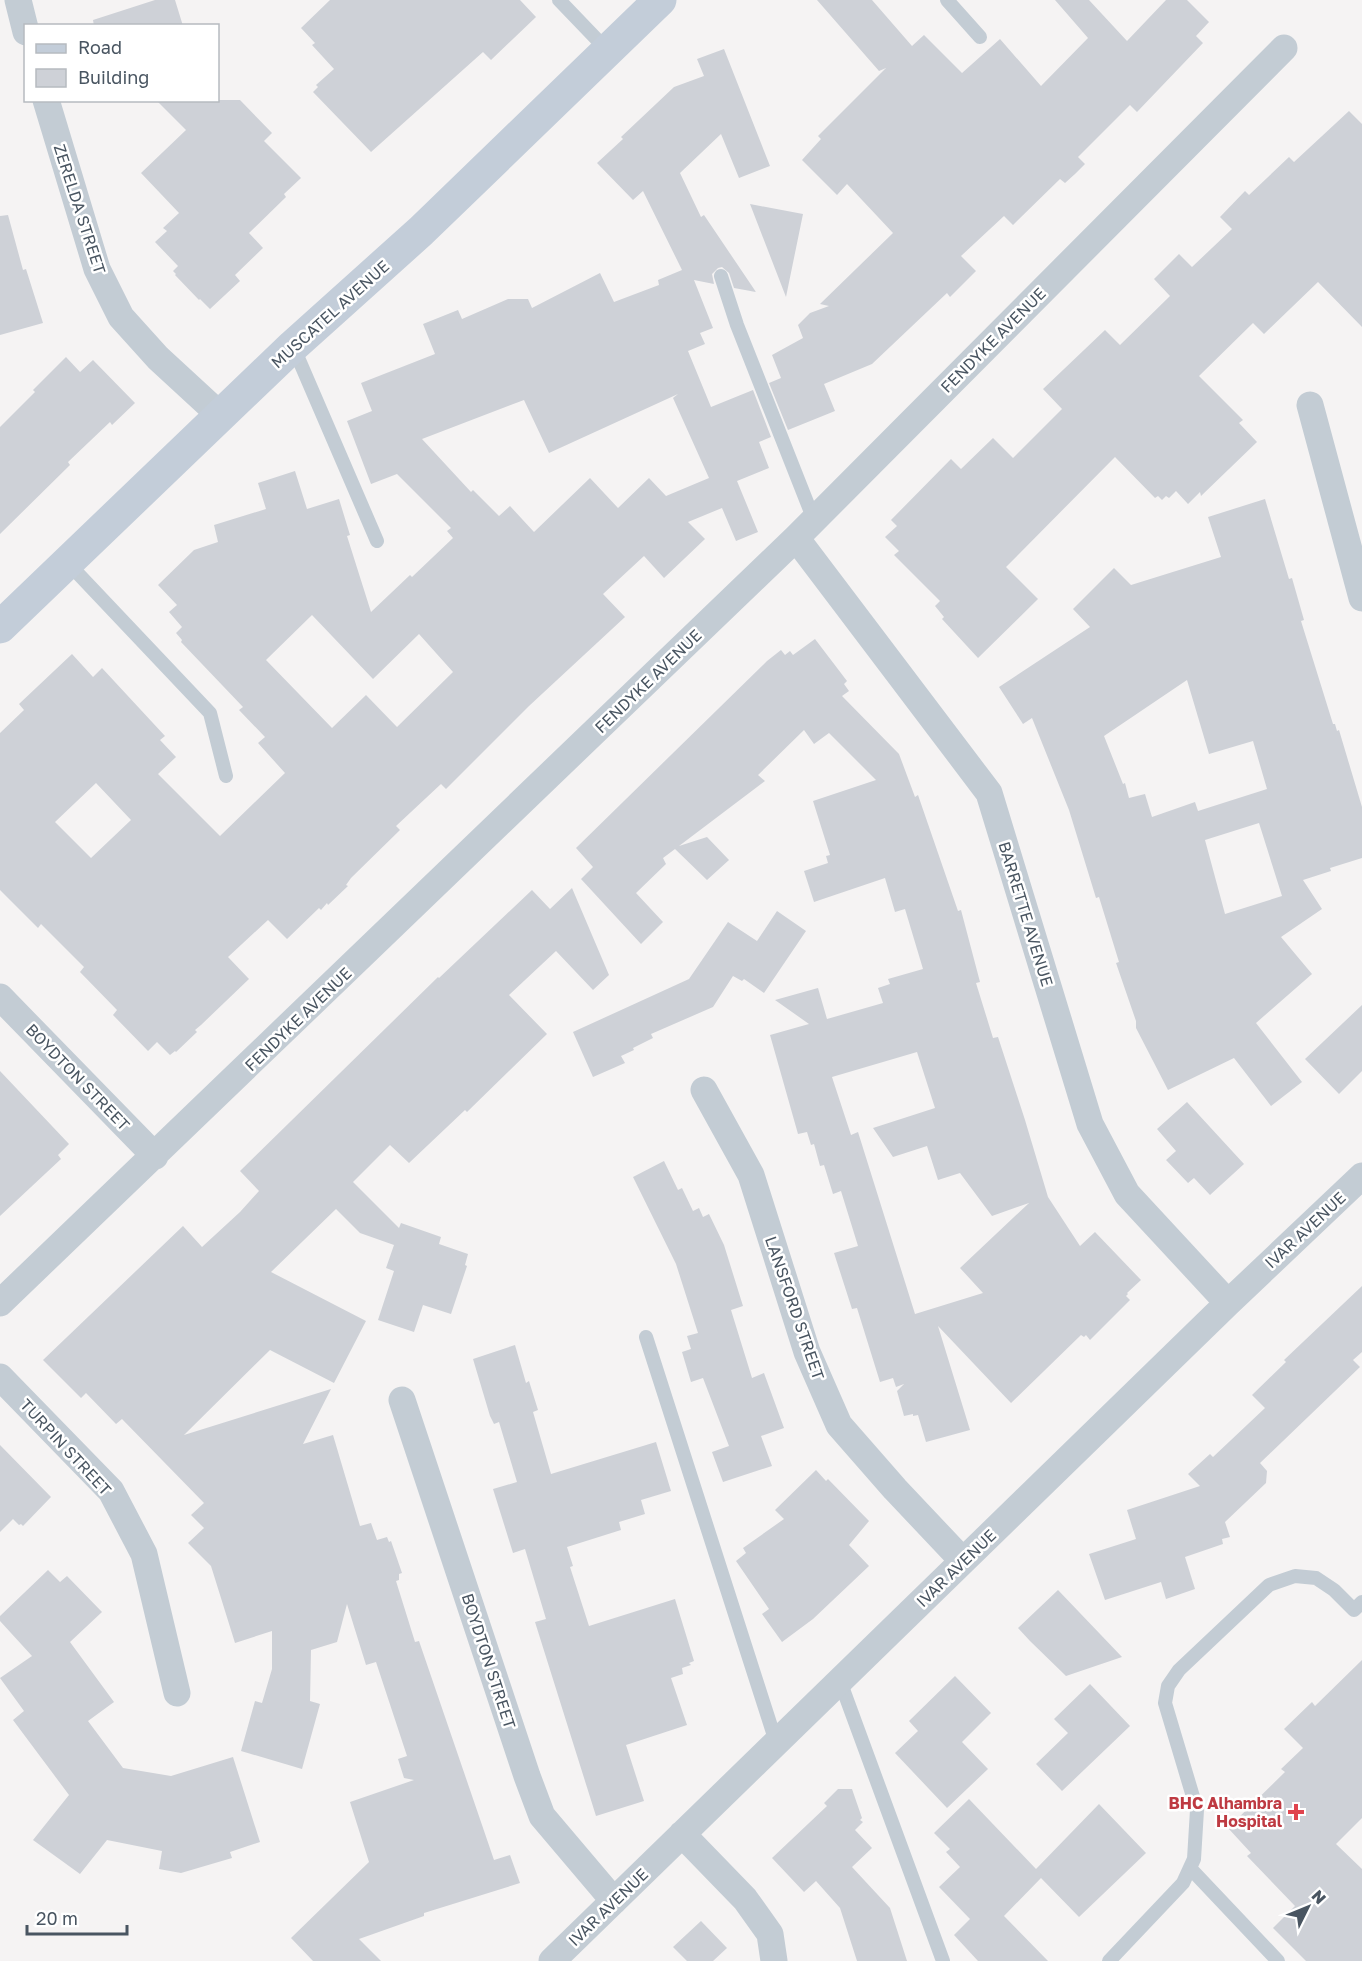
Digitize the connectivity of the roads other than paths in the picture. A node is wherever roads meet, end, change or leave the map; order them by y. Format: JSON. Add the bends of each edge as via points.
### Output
{"nodes":[{"id":1,"x":18,"y":0,"type":"edge"},
{"id":2,"x":559,"y":0,"type":"edge"},
{"id":3,"x":660,"y":0,"type":"edge"},
{"id":4,"x":947,"y":0,"type":"edge"},
{"id":5,"x":24,"y":24,"type":"edge"},
{"id":6,"x":980,"y":37,"type":"dead end"},
{"id":7,"x":1284,"y":48,"type":"dead end"},
{"id":8,"x":607,"y":51,"type":"junction"},
{"id":9,"x":46,"y":102,"type":"edge"},
{"id":10,"x":721,"y":276,"type":"dead end"},
{"id":11,"x":293,"y":346,"type":"junction"},
{"id":12,"x":1310,"y":405,"type":"dead end"},
{"id":13,"x":221,"y":416,"type":"junction"},
{"id":14,"x":805,"y":529,"type":"junction"},
{"id":15,"x":377,"y":541,"type":"dead end"},
{"id":16,"x":68,"y":563,"type":"junction"},
{"id":17,"x":1362,"y":598,"type":"edge"},
{"id":18,"x":0,"y":627,"type":"edge"},
{"id":19,"x":226,"y":776,"type":"dead end"},
{"id":20,"x":0,"y":997,"type":"edge"},
{"id":21,"x":704,"y":1090,"type":"dead end"},
{"id":22,"x":155,"y":1156,"type":"junction"},
{"id":23,"x":1362,"y":1176,"type":"edge"},
{"id":24,"x":1228,"y":1303,"type":"junction"},
{"id":25,"x":0,"y":1304,"type":"edge"},
{"id":26,"x":646,"y":1337,"type":"dead end"},
{"id":27,"x":0,"y":1377,"type":"edge"},
{"id":28,"x":402,"y":1400,"type":"dead end"},
{"id":29,"x":963,"y":1561,"type":"junction"},
{"id":30,"x":1362,"y":1602,"type":"edge"},
{"id":31,"x":840,"y":1681,"type":"junction"},
{"id":32,"x":177,"y":1693,"type":"dead end"},
{"id":33,"x":776,"y":1742,"type":"junction"},
{"id":34,"x":682,"y":1834,"type":"junction"},
{"id":35,"x":1190,"y":1868,"type":"junction"},
{"id":36,"x":614,"y":1901,"type":"junction"},
{"id":37,"x":552,"y":1961,"type":"edge"},
{"id":38,"x":774,"y":1961,"type":"edge"},
{"id":39,"x":943,"y":1961,"type":"edge"},
{"id":40,"x":1109,"y":1961,"type":"edge"},
{"id":41,"x":1278,"y":1961,"type":"edge"}],
"edges":[{"from":1,"to":5,"type":"street"},
{"from":2,"to":8,"type":"lane"},
{"from":3,"to":8,"type":"street","name":"MUSCATEL AVENUE"},
{"from":4,"to":6,"type":"lane"},
{"from":7,"to":14,"type":"street","name":"FENDYKE AVENUE"},
{"from":8,"to":11,"type":"street","name":"MUSCATEL AVENUE","via":[[421,231]]},
{"from":9,"to":13,"type":"street","name":"ZERELDA STREET","via":[[97,269],[121,317],[158,358]]},
{"from":10,"to":14,"type":"lane"},
{"from":11,"to":13,"type":"street","name":"MUSCATEL AVENUE"},
{"from":11,"to":15,"type":"lane"},
{"from":12,"to":17,"type":"street"},
{"from":13,"to":16,"type":"street","name":"MUSCATEL AVENUE"},
{"from":14,"to":22,"type":"street","name":"FENDYKE AVENUE"},
{"from":14,"to":24,"type":"street","name":"BARRETTE AVENUE","via":[[989,793],[1090,1124],[1126,1194]]},
{"from":16,"to":18,"type":"street","name":"MUSCATEL AVENUE"},
{"from":16,"to":19,"type":"lane","via":[[210,713]]},
{"from":20,"to":22,"type":"street","name":"BOYDTON STREET"},
{"from":21,"to":29,"type":"street","name":"LANSFORD STREET","via":[[751,1175],[807,1352],[839,1425]]},
{"from":22,"to":25,"type":"street","name":"FENDYKE AVENUE"},
{"from":23,"to":24,"type":"street","name":"IVAR AVENUE"},
{"from":24,"to":29,"type":"street","name":"IVAR AVENUE"},
{"from":26,"to":33,"type":"lane"},
{"from":27,"to":32,"type":"street","name":"TURPIN STREET","via":[[111,1491],[144,1554]]},
{"from":28,"to":36,"type":"street","name":"BOYDTON STREET","via":[[542,1816]]},
{"from":29,"to":31,"type":"street","name":"IVAR AVENUE"},
{"from":30,"to":35,"type":"lane","via":[[1354,1610],[1316,1578],[1295,1576],[1269,1585],[1179,1670],[1168,1686],[1165,1703],[1197,1810]]},
{"from":31,"to":33,"type":"street","name":"IVAR AVENUE"},
{"from":31,"to":39,"type":"lane"},
{"from":33,"to":34,"type":"street","name":"IVAR AVENUE"},
{"from":34,"to":36,"type":"street","name":"IVAR AVENUE"},
{"from":34,"to":38,"type":"street","via":[[745,1899],[770,1934]]},
{"from":35,"to":40,"type":"lane","via":[[1183,1883]]},
{"from":35,"to":41,"type":"lane"},
{"from":36,"to":37,"type":"street","name":"IVAR AVENUE"}]}
